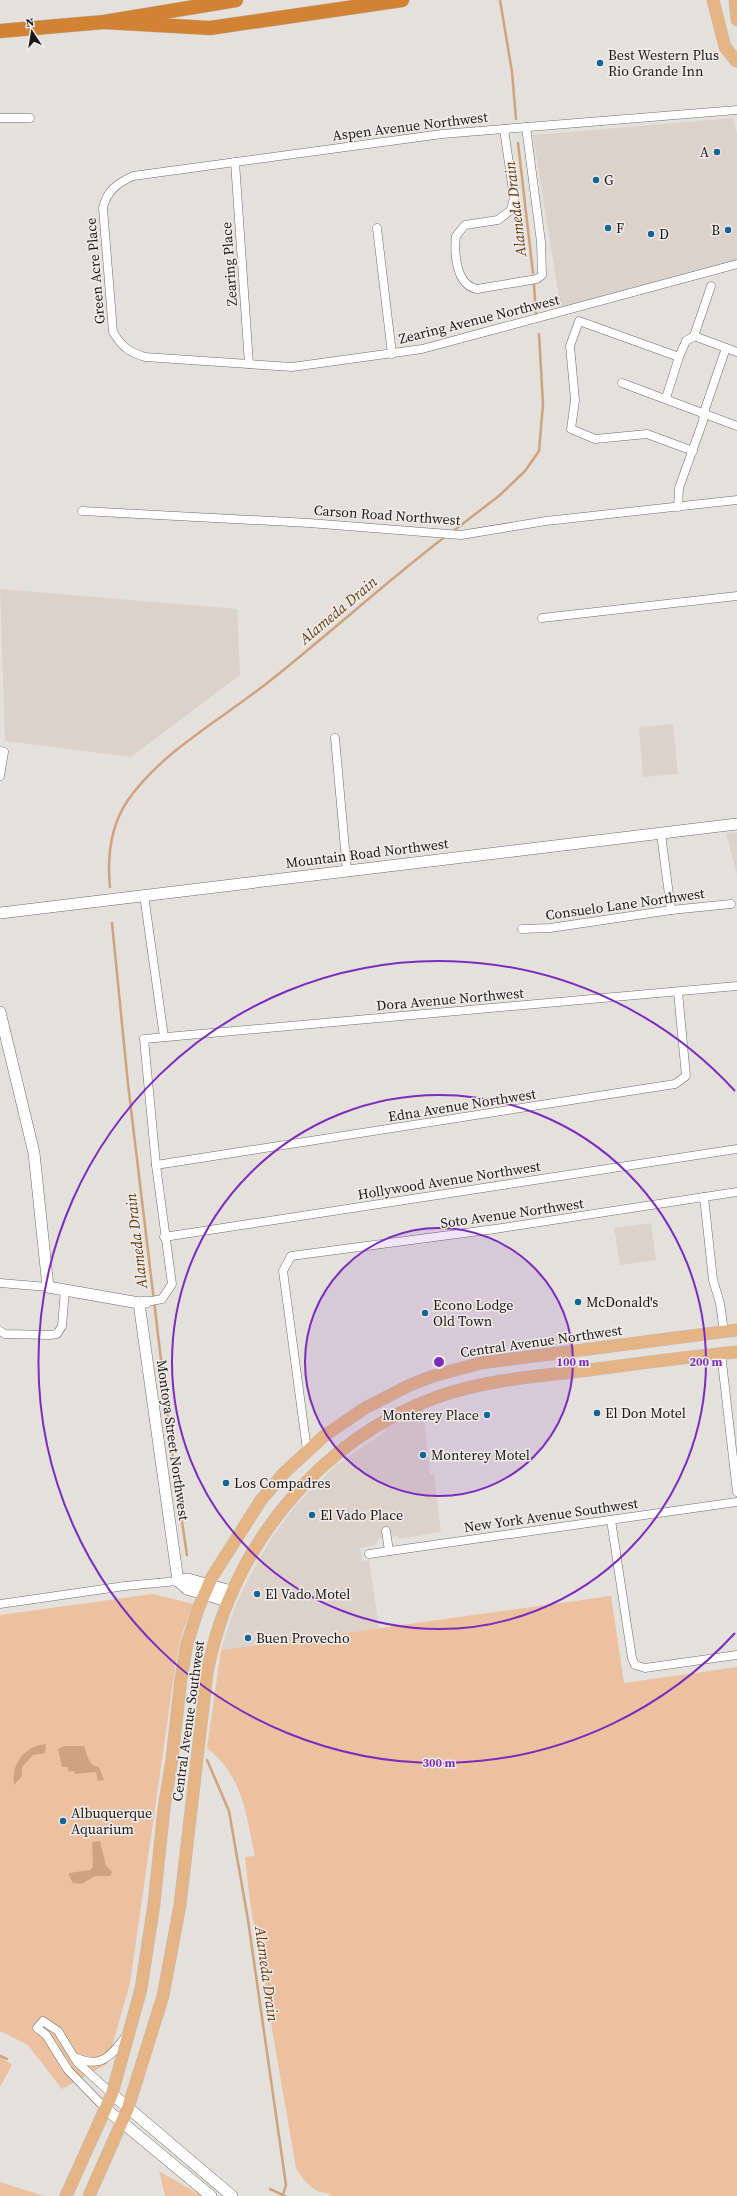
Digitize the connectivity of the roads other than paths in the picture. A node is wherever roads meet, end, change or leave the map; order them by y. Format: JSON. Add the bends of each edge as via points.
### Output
{"nodes":[{"id":1,"x":236,"y":0,"type":"edge"},
{"id":2,"x":402,"y":0,"type":"edge"},
{"id":3,"x":713,"y":0,"type":"edge"},
{"id":4,"x":734,"y":0,"type":"edge"},
{"id":5,"x":737,"y":20,"type":"edge"},
{"id":6,"x":104,"y":22,"type":"junction"},
{"id":7,"x":0,"y":31,"type":"edge"},
{"id":8,"x":737,"y":61,"type":"edge"},
{"id":9,"x":737,"y":110,"type":"edge"},
{"id":10,"x":0,"y":118,"type":"edge"},
{"id":11,"x":30,"y":118,"type":"dead end"},
{"id":12,"x":526,"y":127,"type":"junction"},
{"id":13,"x":504,"y":129,"type":"junction"},
{"id":14,"x":235,"y":162,"type":"junction"},
{"id":15,"x":103,"y":208,"type":"joint"},
{"id":16,"x":377,"y":228,"type":"dead end"},
{"id":17,"x":737,"y":264,"type":"edge"},
{"id":18,"x":711,"y":286,"type":"dead end"},
{"id":19,"x":113,"y":332,"type":"joint"},
{"id":20,"x":694,"y":336,"type":"junction"},
{"id":21,"x":726,"y":348,"type":"junction"},
{"id":22,"x":737,"y":352,"type":"edge"},
{"id":23,"x":392,"y":354,"type":"junction"},
{"id":24,"x":679,"y":357,"type":"junction"},
{"id":25,"x":249,"y":364,"type":"junction"},
{"id":26,"x":622,"y":383,"type":"dead end"},
{"id":27,"x":666,"y":398,"type":"junction"},
{"id":28,"x":704,"y":412,"type":"junction"},
{"id":29,"x":737,"y":426,"type":"edge"},
{"id":30,"x":693,"y":451,"type":"junction"},
{"id":31,"x":737,"y":500,"type":"edge"},
{"id":32,"x":678,"y":507,"type":"junction"},
{"id":33,"x":82,"y":511,"type":"dead end"},
{"id":34,"x":737,"y":596,"type":"edge"},
{"id":35,"x":542,"y":618,"type":"dead end"},
{"id":36,"x":335,"y":738,"type":"dead end"},
{"id":37,"x":0,"y":751,"type":"edge"},
{"id":38,"x":0,"y":776,"type":"edge"},
{"id":39,"x":737,"y":824,"type":"edge"},
{"id":40,"x":661,"y":834,"type":"junction"},
{"id":41,"x":347,"y":871,"type":"junction"},
{"id":42,"x":144,"y":895,"type":"junction"},
{"id":43,"x":731,"y":904,"type":"dead end"},
{"id":44,"x":671,"y":910,"type":"junction"},
{"id":45,"x":0,"y":913,"type":"edge"},
{"id":46,"x":522,"y":929,"type":"dead end"},
{"id":47,"x":737,"y":986,"type":"edge"},
{"id":48,"x":678,"y":992,"type":"junction"},
{"id":49,"x":0,"y":1012,"type":"edge"},
{"id":50,"x":164,"y":1037,"type":"junction"},
{"id":51,"x":737,"y":1149,"type":"edge"},
{"id":52,"x":156,"y":1165,"type":"junction"},
{"id":53,"x":737,"y":1192,"type":"edge"},
{"id":54,"x":704,"y":1197,"type":"junction"},
{"id":55,"x":164,"y":1237,"type":"junction"},
{"id":56,"x":0,"y":1283,"type":"edge"},
{"id":57,"x":48,"y":1287,"type":"junction"},
{"id":58,"x":65,"y":1289,"type":"junction"},
{"id":59,"x":142,"y":1303,"type":"junction"},
{"id":60,"x":737,"y":1330,"type":"edge"},
{"id":61,"x":0,"y":1331,"type":"edge"},
{"id":62,"x":724,"y":1332,"type":"junction"},
{"id":63,"x":737,"y":1352,"type":"edge"},
{"id":64,"x":721,"y":1353,"type":"junction"},
{"id":65,"x":733,"y":1420,"type":"edge"},
{"id":66,"x":307,"y":1450,"type":"junction"},
{"id":67,"x":737,"y":1492,"type":"edge"},
{"id":68,"x":737,"y":1502,"type":"edge"},
{"id":69,"x":612,"y":1520,"type":"junction"},
{"id":70,"x":386,"y":1531,"type":"dead end"},
{"id":71,"x":389,"y":1551,"type":"junction"},
{"id":72,"x":369,"y":1554,"type":"dead end"},
{"id":73,"x":178,"y":1581,"type":"junction"},
{"id":74,"x":207,"y":1589,"type":"junction"},
{"id":75,"x":229,"y":1596,"type":"junction"},
{"id":76,"x":0,"y":1604,"type":"edge"},
{"id":77,"x":737,"y":1655,"type":"edge"},
{"id":78,"x":130,"y":2031,"type":"junction"},
{"id":79,"x":74,"y":2057,"type":"junction"},
{"id":80,"x":112,"y":2094,"type":"junction"},
{"id":81,"x":128,"y":2108,"type":"junction"},
{"id":82,"x":106,"y":2109,"type":"junction"},
{"id":83,"x":121,"y":2122,"type":"junction"},
{"id":84,"x":89,"y":2194,"type":"edge"},
{"id":85,"x":66,"y":2196,"type":"edge"},
{"id":86,"x":211,"y":2196,"type":"edge"},
{"id":87,"x":232,"y":2196,"type":"edge"}],
"edges":[{"from":1,"to":6,"type":"highway"},
{"from":2,"to":6,"type":"highway","via":[[210,28]]},
{"from":3,"to":8,"type":"main road","via":[[725,47]]},
{"from":4,"to":5,"type":"main road"},
{"from":6,"to":7,"type":"highway"},
{"from":9,"to":12,"type":"street","name":"Aspen Avenue Northwest"},
{"from":10,"to":11,"type":"street"},
{"from":12,"to":13,"type":"street","name":"Aspen Avenue Northwest"},
{"from":12,"to":13,"type":"street","via":[[541,242],[542,275],[537,279],[477,289],[469,286],[461,278],[456,236],[465,225],[498,220],[511,210],[514,198]]},
{"from":13,"to":14,"type":"street","name":"Aspen Avenue Northwest","via":[[442,134]]},
{"from":14,"to":15,"type":"street","name":"Aspen Avenue Northwest","via":[[133,176],[119,182],[111,190]]},
{"from":14,"to":25,"type":"street","name":"Zearing Place"},
{"from":15,"to":19,"type":"street","name":"Green Acre Place"},
{"from":16,"to":23,"type":"street"},
{"from":17,"to":23,"type":"street","name":"Zearing Avenue Northwest","via":[[458,341]]},
{"from":18,"to":20,"type":"street"},
{"from":19,"to":25,"type":"street","name":"Zearing Avenue Northwest","via":[[130,353],[145,357]]},
{"from":20,"to":21,"type":"street"},
{"from":20,"to":24,"type":"street","via":[[686,341]]},
{"from":21,"to":22,"type":"street"},
{"from":21,"to":28,"type":"street"},
{"from":23,"to":25,"type":"street","name":"Zearing Avenue Northwest","via":[[292,367]]},
{"from":24,"to":27,"type":"street"},
{"from":24,"to":30,"type":"street","via":[[579,321],[570,346],[575,400],[571,429],[595,439],[647,434]]},
{"from":26,"to":27,"type":"street"},
{"from":27,"to":28,"type":"street"},
{"from":28,"to":29,"type":"street"},
{"from":28,"to":30,"type":"street"},
{"from":30,"to":32,"type":"street","via":[[679,488]]},
{"from":31,"to":32,"type":"street","name":"Carson Road Northwest"},
{"from":32,"to":33,"type":"street","name":"Carson Road Northwest","via":[[546,521],[461,535],[447,532]]},
{"from":34,"to":35,"type":"street"},
{"from":36,"to":41,"type":"street"},
{"from":37,"to":38,"type":"street","via":[[4,752]]},
{"from":39,"to":40,"type":"street","name":"Mountain Road Northwest"},
{"from":40,"to":41,"type":"street","name":"Mountain Road Northwest"},
{"from":40,"to":44,"type":"street"},
{"from":41,"to":42,"type":"street","name":"Mountain Road Northwest"},
{"from":42,"to":45,"type":"street","name":"Mountain Road Northwest"},
{"from":42,"to":50,"type":"street"},
{"from":43,"to":44,"type":"street","name":"Consuelo Lane Northwest"},
{"from":44,"to":46,"type":"street","name":"Consuelo Lane Northwest","via":[[550,928]]},
{"from":47,"to":48,"type":"street","name":"Dora Avenue Northwest"},
{"from":48,"to":50,"type":"street","name":"Dora Avenue Northwest"},
{"from":48,"to":52,"type":"street","name":"Edna Avenue Northwest","via":[[686,1076],[675,1084]]},
{"from":49,"to":57,"type":"street","via":[[34,1153]]},
{"from":50,"to":52,"type":"street","name":"Dora Avenue Northwest","via":[[144,1039]]},
{"from":51,"to":55,"type":"street","name":"Hollywood Avenue Northwest"},
{"from":52,"to":55,"type":"street"},
{"from":53,"to":54,"type":"street","name":"Soto Avenue Northwest"},
{"from":54,"to":62,"type":"street","via":[[713,1280],[720,1303]]},
{"from":54,"to":66,"type":"street","name":"Soto Avenue Northwest","via":[[496,1229],[291,1256],[283,1270]]},
{"from":55,"to":59,"type":"street","via":[[172,1284],[162,1299]]},
{"from":56,"to":57,"type":"street"},
{"from":57,"to":58,"type":"street"},
{"from":58,"to":59,"type":"street"},
{"from":58,"to":61,"type":"street","via":[[62,1326],[57,1334],[5,1334]]},
{"from":59,"to":73,"type":"street","name":"Montoya Street Northwest"},
{"from":60,"to":62,"type":"main road","name":"Central Avenue Northwest"},
{"from":62,"to":66,"type":"main road","name":"Central Avenue Northwest","via":[[481,1363],[454,1370],[410,1385],[383,1398],[344,1422]]},
{"from":63,"to":64,"type":"main road","name":"Central Avenue Southwest"},
{"from":64,"to":65,"type":"street"},
{"from":64,"to":75,"type":"main road","name":"Central Avenue Southwest","via":[[486,1383],[441,1395],[407,1409],[357,1438],[303,1484],[265,1530]]},
{"from":65,"to":67,"type":"street"},
{"from":66,"to":74,"type":"main road","name":"Central Avenue Northwest","via":[[261,1500]]},
{"from":68,"to":69,"type":"street","name":"New York Avenue Southwest"},
{"from":69,"to":71,"type":"street","name":"New York Avenue Southwest"},
{"from":69,"to":77,"type":"street","via":[[635,1665],[645,1668]]},
{"from":70,"to":71,"type":"street"},
{"from":71,"to":72,"type":"street","name":"New York Avenue Southwest"},
{"from":73,"to":74,"type":"street","via":[[187,1589]]},
{"from":73,"to":76,"type":"street"},
{"from":74,"to":75,"type":"street"},
{"from":74,"to":78,"type":"main road","name":"Central Avenue Northwest","via":[[195,1618],[181,1678],[152,1926],[141,1989]]},
{"from":75,"to":81,"type":"main road","name":"Central Avenue Southwest","via":[[212,1645],[207,1673],[180,1905],[163,1996]]},
{"from":78,"to":79,"type":"street","via":[[111,2056],[104,2060],[92,2062]]},
{"from":78,"to":80,"type":"main road","name":"Central Avenue Northwest"},
{"from":79,"to":80,"type":"street"},
{"from":79,"to":82,"type":"street","via":[[58,2032],[43,2021],[37,2028],[46,2035],[68,2070]]},
{"from":80,"to":81,"type":"street"},
{"from":80,"to":82,"type":"main road","name":"Central Avenue Northwest"},
{"from":81,"to":83,"type":"main road","name":"Central Avenue Southwest"},
{"from":81,"to":87,"type":"street"},
{"from":82,"to":83,"type":"street"},
{"from":82,"to":85,"type":"main road","name":"Central Avenue Northwest"},
{"from":83,"to":84,"type":"main road","name":"Central Avenue Southwest"},
{"from":83,"to":86,"type":"street"}]}
